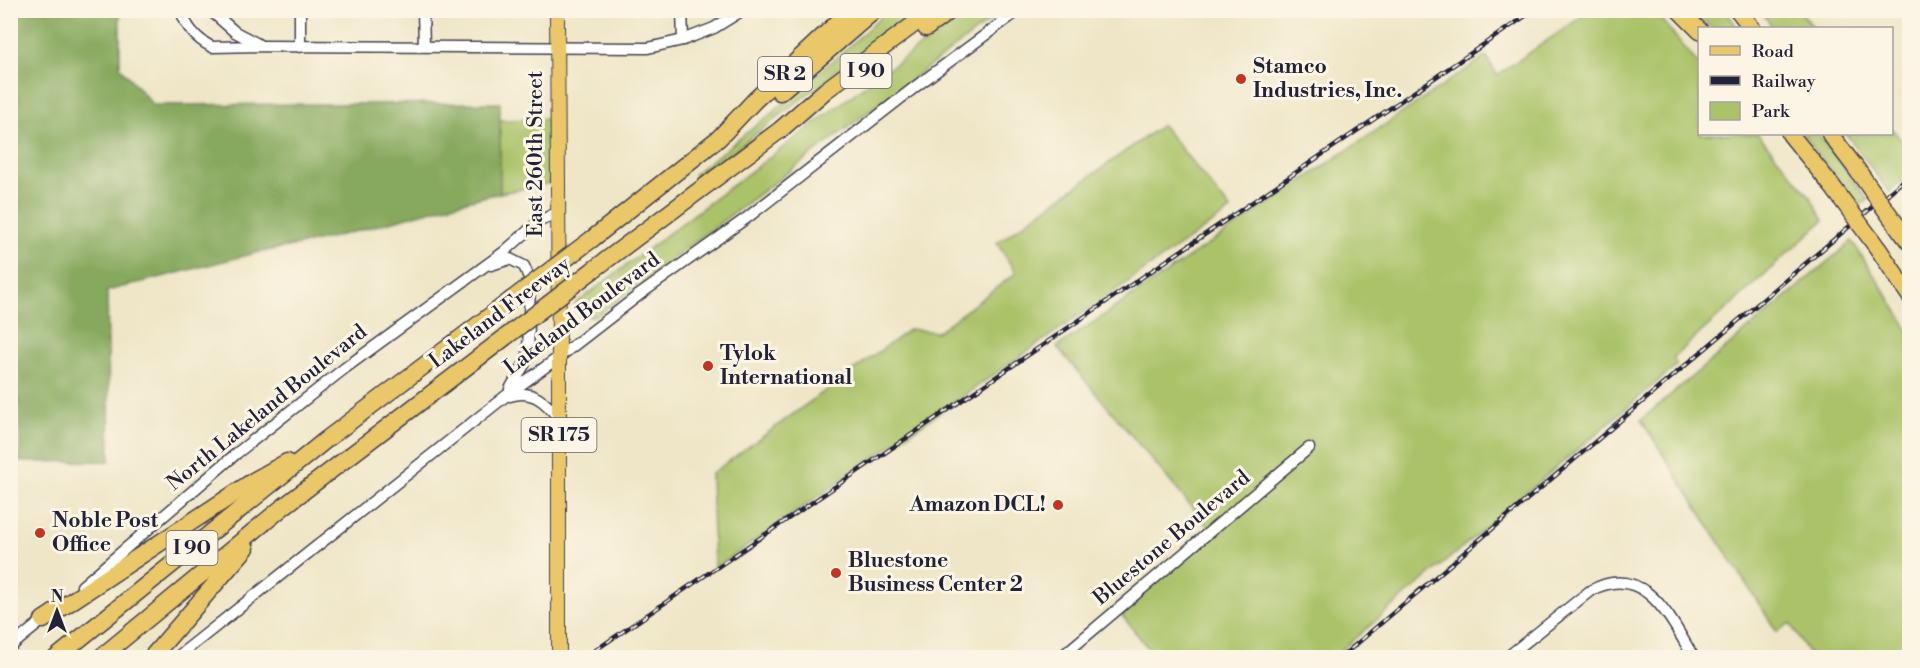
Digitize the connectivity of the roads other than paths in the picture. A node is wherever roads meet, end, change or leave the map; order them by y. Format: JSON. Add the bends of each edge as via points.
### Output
{"nodes":[{"id":1,"x":180,"y":10,"type":"edge"},
{"id":2,"x":210,"y":10,"type":"edge"},
{"id":3,"x":300,"y":10,"type":"edge"},
{"id":4,"x":423,"y":10,"type":"edge"},
{"id":5,"x":557,"y":10,"type":"edge"},
{"id":6,"x":682,"y":10,"type":"edge"},
{"id":7,"x":743,"y":10,"type":"edge"},
{"id":8,"x":851,"y":10,"type":"edge"},
{"id":9,"x":875,"y":10,"type":"edge"},
{"id":10,"x":933,"y":10,"type":"edge"},
{"id":11,"x":951,"y":10,"type":"edge"},
{"id":12,"x":1019,"y":10,"type":"edge"},
{"id":13,"x":1679,"y":10,"type":"edge"},
{"id":14,"x":1740,"y":10,"type":"edge"},
{"id":15,"x":1752,"y":27,"type":"edge"},
{"id":16,"x":1698,"y":29,"type":"edge"},
{"id":17,"x":683,"y":40,"type":"junction"},
{"id":18,"x":261,"y":46,"type":"junction"},
{"id":19,"x":424,"y":46,"type":"junction"},
{"id":20,"x":300,"y":47,"type":"junction"},
{"id":21,"x":557,"y":48,"type":"junction"},
{"id":22,"x":780,"y":130,"type":"junction"},
{"id":23,"x":1791,"y":135,"type":"edge"},
{"id":24,"x":1831,"y":135,"type":"edge"},
{"id":25,"x":719,"y":138,"type":"junction"},
{"id":26,"x":558,"y":212,"type":"junction"},
{"id":27,"x":1905,"y":237,"type":"edge"},
{"id":28,"x":481,"y":268,"type":"junction"},
{"id":29,"x":1910,"y":296,"type":"edge"},
{"id":30,"x":559,"y":357,"type":"junction"},
{"id":31,"x":506,"y":396,"type":"junction"},
{"id":32,"x":559,"y":419,"type":"junction"},
{"id":33,"x":327,"y":439,"type":"junction"},
{"id":34,"x":1309,"y":448,"type":"dead end"},
{"id":35,"x":283,"y":507,"type":"junction"},
{"id":36,"x":43,"y":620,"type":"junction"},
{"id":37,"x":10,"y":646,"type":"edge"},
{"id":38,"x":56,"y":657,"type":"edge"},
{"id":39,"x":100,"y":657,"type":"edge"},
{"id":40,"x":151,"y":657,"type":"edge"},
{"id":41,"x":176,"y":657,"type":"edge"},
{"id":42,"x":559,"y":657,"type":"edge"},
{"id":43,"x":1060,"y":657,"type":"edge"},
{"id":44,"x":1506,"y":657,"type":"edge"},
{"id":45,"x":1694,"y":657,"type":"edge"}],
"edges":[{"from":1,"to":18,"type":"street","via":[[191,32],[212,47]]},
{"from":2,"to":18,"type":"street","via":[[235,32]]},
{"from":3,"to":20,"type":"street"},
{"from":4,"to":19,"type":"street"},
{"from":5,"to":21,"type":"main road","name":"East 260th Street","number":"SR 175"},
{"from":6,"to":17,"type":"street"},
{"from":7,"to":17,"type":"street","via":[[714,28]]},
{"from":8,"to":25,"type":"highway","name":"Lakeland Freeway","number":"SR 2"},
{"from":9,"to":25,"type":"highway","number":"I 90","via":[[763,107]]},
{"from":10,"to":22,"type":"highway","name":"Lakeland Freeway","number":"SR 2","via":[[826,90]]},
{"from":11,"to":22,"type":"highway","number":"I 90"},
{"from":12,"to":30,"type":"street","name":"Lakeland Boulevard"},
{"from":13,"to":16,"type":"highway"},
{"from":14,"to":15,"type":"highway"},
{"from":17,"to":21,"type":"street","via":[[648,48]]},
{"from":18,"to":20,"type":"street"},
{"from":19,"to":20,"type":"street"},
{"from":19,"to":21,"type":"street"},
{"from":21,"to":26,"type":"main road","name":"East 260th Street","number":"SR 175"},
{"from":22,"to":35,"type":"highway","name":"Lakeland Freeway","number":"I 90","bridge":true},
{"from":23,"to":29,"type":"highway","bridge":true},
{"from":24,"to":27,"type":"highway","bridge":true},
{"from":25,"to":33,"type":"highway","name":"Lakeland Freeway","number":"I 90","bridge":true},
{"from":26,"to":28,"type":"street","name":"North Lakeland Boulevard","via":[[538,222]]},
{"from":26,"to":30,"type":"main road","name":"East 260th Street","number":"SR 175"},
{"from":28,"to":31,"type":"street","via":[[510,259],[524,266],[530,280],[528,358]]},
{"from":28,"to":36,"type":"street","name":"North Lakeland Boulevard","via":[[237,453]]},
{"from":30,"to":31,"type":"street","name":"Lakeland Boulevard"},
{"from":30,"to":32,"type":"main road","name":"East 260th Street","number":"SR 175"},
{"from":31,"to":32,"type":"street","via":[[521,392],[538,397]]},
{"from":31,"to":41,"type":"street","name":"Lakeland Boulevard"},
{"from":32,"to":42,"type":"main road","name":"East 260th Street","number":"SR 175"},
{"from":33,"to":36,"type":"highway","via":[[255,480]]},
{"from":33,"to":38,"type":"highway","name":"Lakeland Freeway","number":"I 90"},
{"from":34,"to":43,"type":"street","name":"Bluestone Boulevard"},
{"from":35,"to":39,"type":"highway","name":"Lakeland Freeway","number":"I 90"},
{"from":35,"to":40,"type":"highway"},
{"from":36,"to":37,"type":"street","name":"North Lakeland Boulevard"},
{"from":44,"to":45,"type":"street","via":[[1590,591],[1621,582],[1638,586],[1661,604]]}]}
